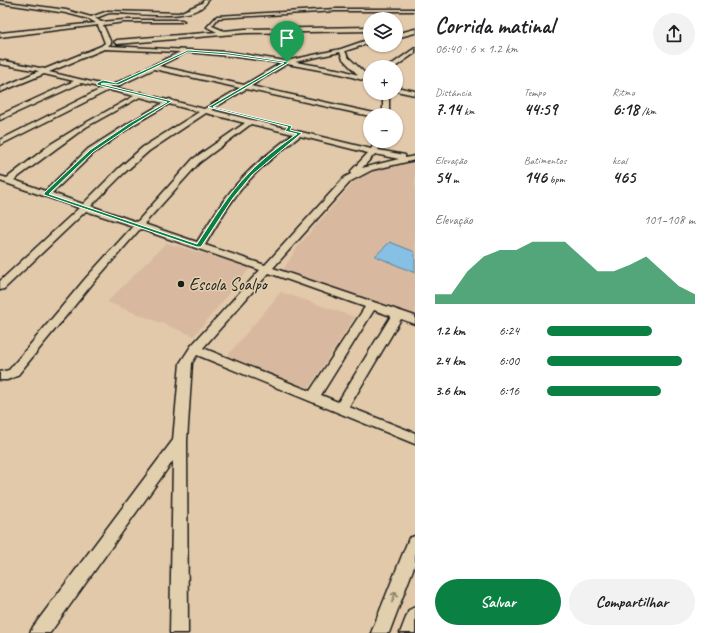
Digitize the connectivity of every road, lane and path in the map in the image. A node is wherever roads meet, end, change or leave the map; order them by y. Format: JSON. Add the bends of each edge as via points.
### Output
{"nodes":[{"id":1,"x":206,"y":0,"type":"edge"},
{"id":2,"x":0,"y":2,"type":"edge"},
{"id":3,"x":415,"y":10,"type":"edge"},
{"id":4,"x":180,"y":14,"type":"junction"},
{"id":5,"x":92,"y":18,"type":"junction"},
{"id":6,"x":100,"y":25,"type":"junction"},
{"id":7,"x":363,"y":29,"type":"edge"},
{"id":8,"x":403,"y":30,"type":"edge"},
{"id":9,"x":415,"y":31,"type":"edge"},
{"id":10,"x":224,"y":32,"type":"junction"},
{"id":11,"x":403,"y":34,"type":"edge"},
{"id":12,"x":0,"y":35,"type":"edge"},
{"id":13,"x":167,"y":37,"type":"junction"},
{"id":14,"x":108,"y":43,"type":"junction"},
{"id":15,"x":363,"y":43,"type":"edge"},
{"id":16,"x":103,"y":47,"type":"junction"},
{"id":17,"x":178,"y":50,"type":"junction"},
{"id":18,"x":342,"y":50,"type":"junction"},
{"id":19,"x":415,"y":50,"type":"edge"},
{"id":20,"x":188,"y":51,"type":"junction"},
{"id":21,"x":401,"y":60,"type":"edge"},
{"id":22,"x":0,"y":62,"type":"edge"},
{"id":23,"x":287,"y":62,"type":"junction"},
{"id":24,"x":153,"y":67,"type":"junction"},
{"id":25,"x":47,"y":70,"type":"junction"},
{"id":26,"x":363,"y":75,"type":"edge"},
{"id":27,"x":73,"y":76,"type":"junction"},
{"id":28,"x":363,"y":78,"type":"edge"},
{"id":29,"x":82,"y":80,"type":"junction"},
{"id":30,"x":100,"y":83,"type":"junction"},
{"id":31,"x":113,"y":86,"type":"junction"},
{"id":32,"x":245,"y":86,"type":"junction"},
{"id":33,"x":0,"y":90,"type":"edge"},
{"id":34,"x":129,"y":90,"type":"junction"},
{"id":35,"x":403,"y":90,"type":"edge"},
{"id":36,"x":415,"y":93,"type":"edge"},
{"id":37,"x":140,"y":94,"type":"junction"},
{"id":38,"x":157,"y":96,"type":"junction"},
{"id":39,"x":170,"y":101,"type":"junction"},
{"id":40,"x":196,"y":106,"type":"junction"},
{"id":41,"x":207,"y":109,"type":"junction"},
{"id":42,"x":363,"y":113,"type":"edge"},
{"id":43,"x":240,"y":117,"type":"junction"},
{"id":44,"x":0,"y":118,"type":"edge"},
{"id":45,"x":250,"y":122,"type":"junction"},
{"id":46,"x":271,"y":124,"type":"junction"},
{"id":47,"x":289,"y":128,"type":"junction"},
{"id":48,"x":21,"y":133,"type":"junction"},
{"id":49,"x":300,"y":133,"type":"junction"},
{"id":50,"x":322,"y":137,"type":"junction"},
{"id":51,"x":0,"y":143,"type":"edge"},
{"id":52,"x":363,"y":145,"type":"edge"},
{"id":53,"x":375,"y":148,"type":"edge"},
{"id":54,"x":378,"y":148,"type":"edge"},
{"id":55,"x":0,"y":151,"type":"edge"},
{"id":56,"x":415,"y":156,"type":"edge"},
{"id":57,"x":348,"y":179,"type":"junction"},
{"id":58,"x":4,"y":180,"type":"edge"},
{"id":59,"x":46,"y":194,"type":"junction"},
{"id":60,"x":85,"y":207,"type":"junction"},
{"id":61,"x":138,"y":226,"type":"junction"},
{"id":62,"x":199,"y":246,"type":"junction"},
{"id":63,"x":266,"y":270,"type":"junction"},
{"id":64,"x":0,"y":287,"type":"edge"},
{"id":65,"x":371,"y":305,"type":"junction"},
{"id":66,"x":398,"y":314,"type":"junction"},
{"id":67,"x":415,"y":320,"type":"edge"},
{"id":68,"x":195,"y":349,"type":"junction"},
{"id":69,"x":0,"y":376,"type":"edge"},
{"id":70,"x":313,"y":397,"type":"junction"},
{"id":71,"x":341,"y":409,"type":"junction"},
{"id":72,"x":415,"y":439,"type":"edge"},
{"id":73,"x":180,"y":441,"type":"junction"},
{"id":74,"x":415,"y":543,"type":"edge"},
{"id":75,"x":415,"y":616,"type":"edge"},
{"id":76,"x":39,"y":633,"type":"edge"},
{"id":77,"x":179,"y":633,"type":"edge"},
{"id":78,"x":380,"y":633,"type":"edge"},
{"id":79,"x":409,"y":633,"type":"edge"}],
"edges":[{"from":1,"to":4,"type":"street","via":[[204,4]]},
{"from":2,"to":5,"type":"street"},
{"from":3,"to":10,"type":"street","via":[[335,7],[217,17],[210,27]]},
{"from":4,"to":5,"type":"street","via":[[108,12]]},
{"from":4,"to":6,"type":"street","via":[[181,24],[128,21]]},
{"from":5,"to":6,"type":"street"},
{"from":6,"to":12,"type":"street"},
{"from":6,"to":14,"type":"street","via":[[105,30]]},
{"from":7,"to":10,"type":"street"},
{"from":8,"to":9,"type":"street"},
{"from":9,"to":11,"type":"street"},
{"from":10,"to":13,"type":"street","via":[[176,34]]},
{"from":13,"to":14,"type":"street","via":[[128,38]]},
{"from":13,"to":17,"type":"street"},
{"from":14,"to":16,"type":"street"},
{"from":15,"to":18,"type":"street"},
{"from":16,"to":17,"type":"street"},
{"from":16,"to":25,"type":"street"},
{"from":17,"to":20,"type":"street"},
{"from":18,"to":23,"type":"street"},
{"from":18,"to":26,"type":"street","via":[[345,58]]},
{"from":19,"to":21,"type":"street"},
{"from":20,"to":23,"type":"street"},
{"from":20,"to":24,"type":"street"},
{"from":22,"to":25,"type":"street"},
{"from":23,"to":28,"type":"street"},
{"from":23,"to":32,"type":"street"},
{"from":24,"to":31,"type":"street"},
{"from":24,"to":32,"type":"street"},
{"from":25,"to":27,"type":"street"},
{"from":25,"to":33,"type":"street"},
{"from":27,"to":29,"type":"street"},
{"from":27,"to":30,"type":"street"},
{"from":29,"to":30,"type":"street"},
{"from":29,"to":44,"type":"street"},
{"from":30,"to":31,"type":"street"},
{"from":31,"to":34,"type":"street"},
{"from":31,"to":48,"type":"street"},
{"from":32,"to":41,"type":"street"},
{"from":32,"to":42,"type":"street"},
{"from":34,"to":37,"type":"street"},
{"from":34,"to":38,"type":"street"},
{"from":35,"to":36,"type":"street"},
{"from":37,"to":38,"type":"street"},
{"from":37,"to":58,"type":"street","via":[[84,126]]},
{"from":38,"to":39,"type":"street"},
{"from":38,"to":40,"type":"street"},
{"from":39,"to":40,"type":"street"},
{"from":39,"to":59,"type":"street","via":[[91,151]]},
{"from":40,"to":41,"type":"street"},
{"from":41,"to":43,"type":"street"},
{"from":41,"to":60,"type":"street","via":[[146,150]]},
{"from":43,"to":45,"type":"street"},
{"from":43,"to":46,"type":"street"},
{"from":45,"to":46,"type":"street"},
{"from":45,"to":61,"type":"street","via":[[196,161]]},
{"from":46,"to":47,"type":"street"},
{"from":47,"to":49,"type":"street"},
{"from":47,"to":50,"type":"street"},
{"from":48,"to":51,"type":"street"},
{"from":48,"to":55,"type":"street"},
{"from":49,"to":50,"type":"street"},
{"from":49,"to":62,"type":"street","via":[[250,174],[231,197]]},
{"from":50,"to":52,"type":"street"},
{"from":53,"to":57,"type":"street"},
{"from":54,"to":56,"type":"street","via":[[389,155]]},
{"from":56,"to":57,"type":"street","via":[[369,168]]},
{"from":57,"to":63,"type":"street"},
{"from":58,"to":59,"type":"street"},
{"from":59,"to":60,"type":"street"},
{"from":60,"to":61,"type":"street"},
{"from":60,"to":64,"type":"street"},
{"from":61,"to":62,"type":"street"},
{"from":61,"to":69,"type":"street","via":[[12,373]]},
{"from":62,"to":63,"type":"street"},
{"from":63,"to":65,"type":"street"},
{"from":63,"to":68,"type":"street"},
{"from":65,"to":66,"type":"street"},
{"from":65,"to":70,"type":"street"},
{"from":66,"to":67,"type":"street"},
{"from":66,"to":71,"type":"street"},
{"from":68,"to":70,"type":"street"},
{"from":68,"to":73,"type":"street","via":[[186,363]]},
{"from":70,"to":71,"type":"street"},
{"from":71,"to":72,"type":"street"},
{"from":73,"to":76,"type":"street"},
{"from":73,"to":77,"type":"street"},
{"from":78,"to":74,"type":"street","one_way":true},
{"from":75,"to":79,"type":"street"}]}
